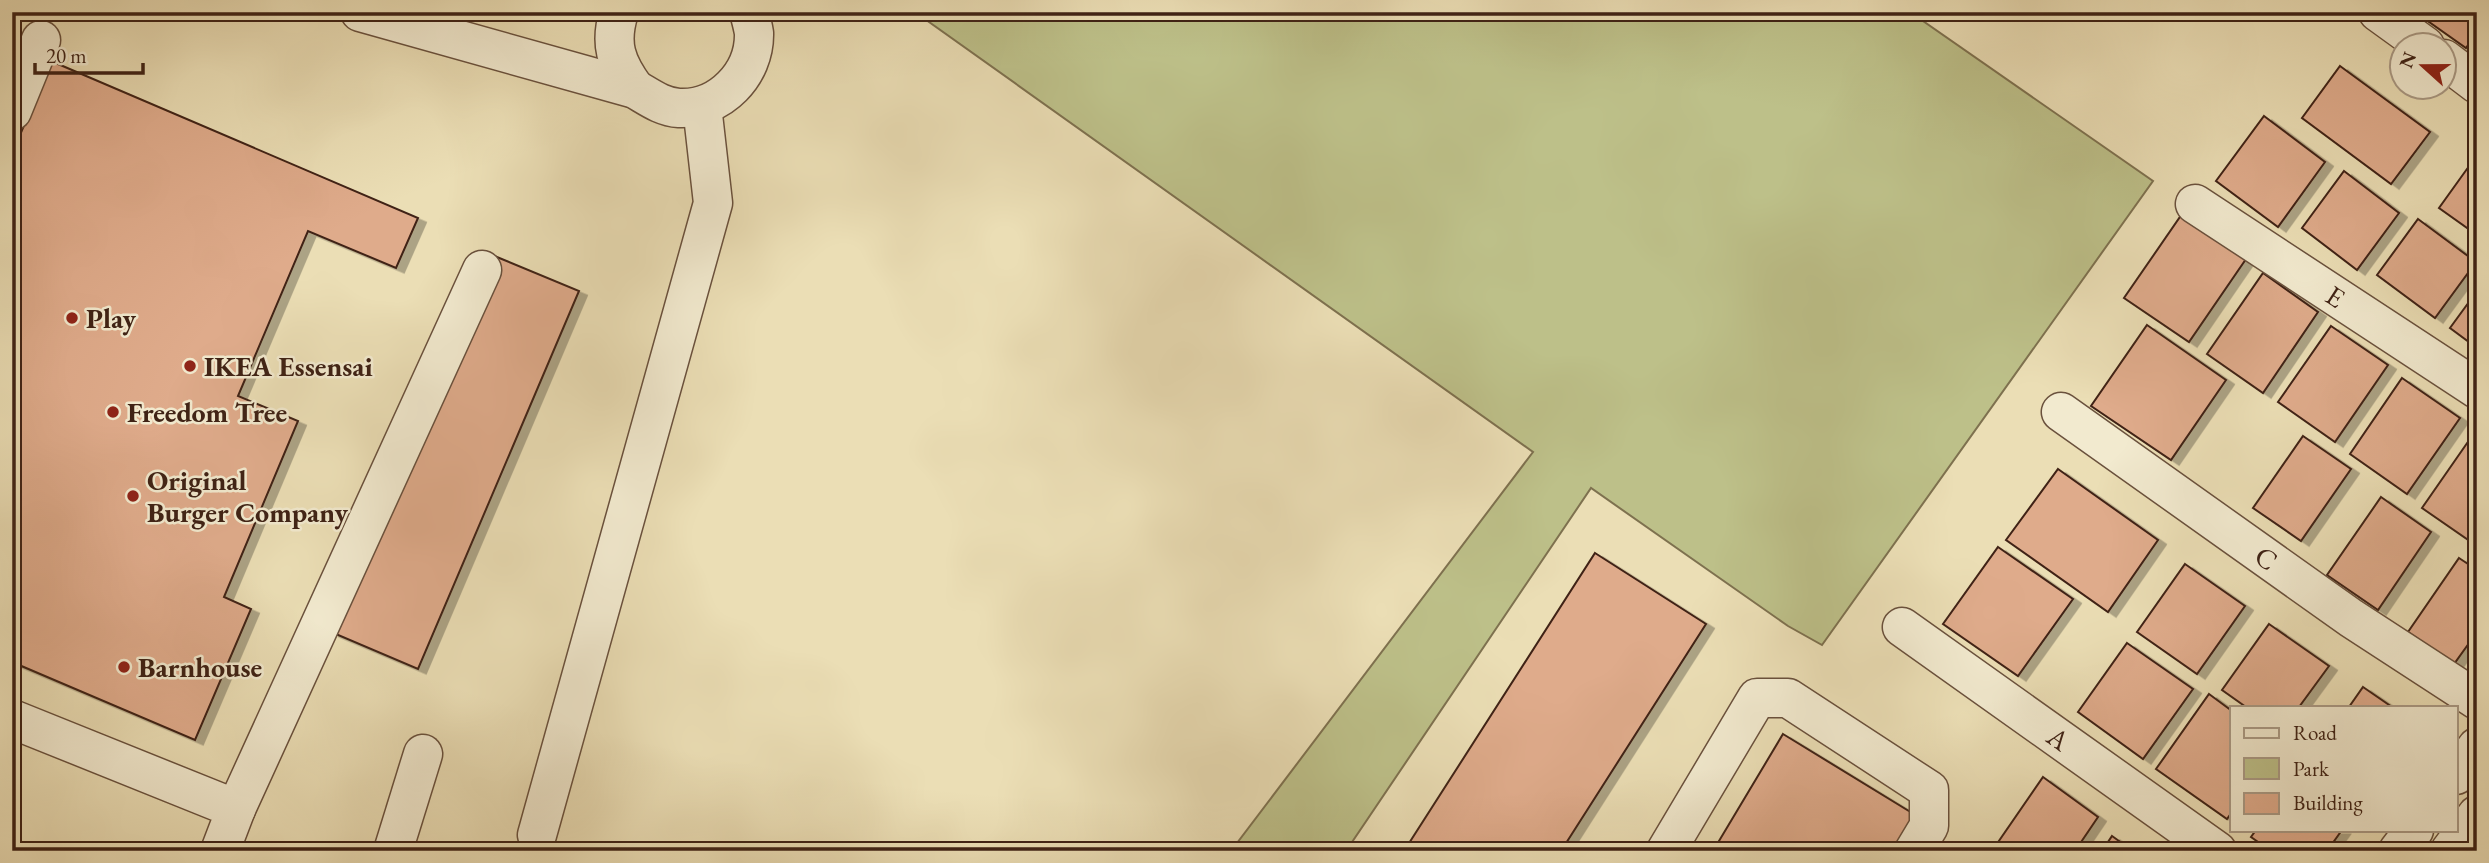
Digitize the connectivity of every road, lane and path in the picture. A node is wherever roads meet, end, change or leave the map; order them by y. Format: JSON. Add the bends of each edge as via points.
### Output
{"nodes":[{"id":1,"x":360,"y":12,"type":"edge"},
{"id":2,"x":619,"y":12,"type":"edge"},
{"id":3,"x":749,"y":12,"type":"edge"},
{"id":4,"x":2378,"y":12,"type":"edge"},
{"id":5,"x":2406,"y":32,"type":"edge"},
{"id":6,"x":41,"y":40,"type":"dead end"},
{"id":7,"x":2458,"y":70,"type":"edge"},
{"id":8,"x":2477,"y":84,"type":"edge"},
{"id":9,"x":635,"y":89,"type":"junction"},
{"id":10,"x":702,"y":106,"type":"junction"},
{"id":11,"x":12,"y":111,"type":"edge"},
{"id":12,"x":2195,"y":204,"type":"dead end"},
{"id":13,"x":482,"y":270,"type":"dead end"},
{"id":14,"x":2477,"y":389,"type":"edge"},
{"id":15,"x":2061,"y":412,"type":"dead end"},
{"id":16,"x":1902,"y":627,"type":"dead end"},
{"id":17,"x":2477,"y":700,"type":"edge"},
{"id":18,"x":12,"y":719,"type":"edge"},
{"id":19,"x":2477,"y":729,"type":"edge"},
{"id":20,"x":2477,"y":747,"type":"edge"},
{"id":21,"x":423,"y":754,"type":"dead end"},
{"id":22,"x":2458,"y":772,"type":"edge"},
{"id":23,"x":236,"y":809,"type":"junction"},
{"id":24,"x":2477,"y":815,"type":"edge"},
{"id":25,"x":2412,"y":832,"type":"edge"},
{"id":26,"x":536,"y":846,"type":"edge"},
{"id":27,"x":220,"y":851,"type":"edge"},
{"id":28,"x":393,"y":851,"type":"edge"},
{"id":29,"x":1666,"y":851,"type":"edge"},
{"id":30,"x":1914,"y":851,"type":"edge"},
{"id":31,"x":2217,"y":851,"type":"edge"},
{"id":32,"x":2398,"y":851,"type":"edge"},
{"id":33,"x":2451,"y":851,"type":"edge"}],
"edges":[{"from":1,"to":9,"type":"street"},
{"from":2,"to":9,"type":"street","via":[[614,48]]},
{"from":3,"to":10,"type":"street","via":[[754,33],[751,57],[741,79]]},
{"from":4,"to":5,"type":"street"},
{"from":6,"to":11,"type":"street"},
{"from":7,"to":8,"type":"street"},
{"from":9,"to":10,"type":"street","via":[[655,102],[678,108]]},
{"from":10,"to":26,"type":"street","via":[[713,203]]},
{"from":12,"to":14,"type":"street","name":"E"},
{"from":13,"to":23,"type":"street"},
{"from":15,"to":17,"type":"street","name":"C","via":[[2351,618]]},
{"from":16,"to":31,"type":"street","name":"A"},
{"from":18,"to":23,"type":"street"},
{"from":19,"to":20,"type":"street"},
{"from":20,"to":22,"type":"street"},
{"from":21,"to":28,"type":"street"},
{"from":23,"to":27,"type":"street"},
{"from":24,"to":33,"type":"street"},
{"from":25,"to":32,"type":"street"},
{"from":29,"to":30,"type":"street","via":[[1757,698],[1788,698],[1929,790],[1929,826]]}]}
